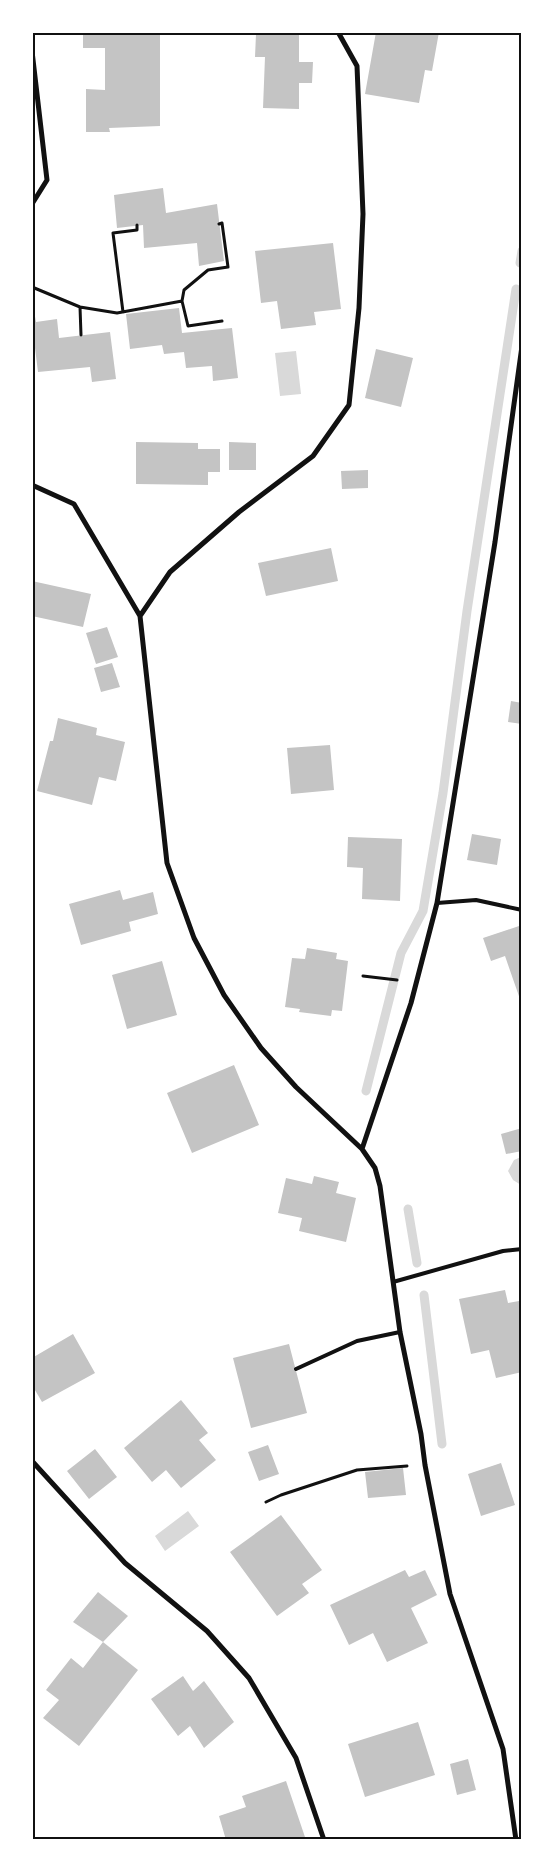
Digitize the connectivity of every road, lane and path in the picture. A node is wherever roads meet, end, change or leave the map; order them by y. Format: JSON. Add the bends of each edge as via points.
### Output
{"nodes":[{"id":1,"x":338,"y":32,"type":"edge"},
{"id":2,"x":32,"y":51,"type":"edge"},
{"id":3,"x":32,"y":204,"type":"edge"},
{"id":4,"x":219,"y":224,"type":"dead end"},
{"id":5,"x":137,"y":225,"type":"dead end"},
{"id":6,"x":32,"y":287,"type":"edge"},
{"id":7,"x":182,"y":301,"type":"junction"},
{"id":8,"x":80,"y":307,"type":"junction"},
{"id":9,"x":123,"y":312,"type":"junction"},
{"id":10,"x":222,"y":321,"type":"dead end"},
{"id":11,"x":81,"y":335,"type":"dead end"},
{"id":12,"x":522,"y":346,"type":"edge"},
{"id":13,"x":32,"y":485,"type":"edge"},
{"id":14,"x":140,"y":616,"type":"junction"},
{"id":15,"x":437,"y":903,"type":"junction"},
{"id":16,"x":522,"y":910,"type":"edge"},
{"id":17,"x":363,"y":976,"type":"dead end"},
{"id":18,"x":397,"y":981,"type":"dead end"},
{"id":19,"x":362,"y":1149,"type":"junction"},
{"id":20,"x":522,"y":1249,"type":"edge"},
{"id":21,"x":393,"y":1282,"type":"junction"},
{"id":22,"x":400,"y":1332,"type":"junction"},
{"id":23,"x":296,"y":1369,"type":"dead end"},
{"id":24,"x":32,"y":1461,"type":"edge"},
{"id":25,"x":425,"y":1465,"type":"junction"},
{"id":26,"x":266,"y":1502,"type":"dead end"},
{"id":27,"x":324,"y":1840,"type":"edge"},
{"id":28,"x":516,"y":1840,"type":"edge"}],
"edges":[{"from":1,"to":14,"type":"street","via":[[357,66],[363,214],[359,308],[349,405],[313,456],[239,512],[170,572]]},
{"from":2,"to":3,"type":"street","via":[[47,180]]},
{"from":4,"to":7,"type":"path","via":[[222,223],[228,267],[208,270],[184,290]]},
{"from":5,"to":9,"type":"path","via":[[138,230],[114,232]]},
{"from":6,"to":8,"type":"path"},
{"from":7,"to":9,"type":"path"},
{"from":7,"to":10,"type":"path","via":[[188,326]]},
{"from":8,"to":9,"type":"path"},
{"from":8,"to":11,"type":"path"},
{"from":12,"to":15,"type":"street","via":[[495,542]]},
{"from":13,"to":14,"type":"street","via":[[74,504]]},
{"from":14,"to":19,"type":"street","via":[[167,863],[194,938],[224,995],[261,1048],[296,1088]]},
{"from":15,"to":16,"type":"lane","via":[[476,900]]},
{"from":15,"to":19,"type":"street","via":[[411,1003]]},
{"from":17,"to":18,"type":"path"},
{"from":19,"to":21,"type":"street","via":[[375,1168],[380,1186]]},
{"from":20,"to":21,"type":"lane","via":[[503,1251]]},
{"from":21,"to":22,"type":"street"},
{"from":22,"to":23,"type":"lane","via":[[357,1341]]},
{"from":22,"to":25,"type":"street"},
{"from":24,"to":27,"type":"street","via":[[125,1563],[207,1631],[249,1678],[296,1758]]},
{"from":25,"to":26,"type":"path","via":[[357,1470]]},
{"from":25,"to":28,"type":"street","via":[[450,1594],[504,1748]]}]}
